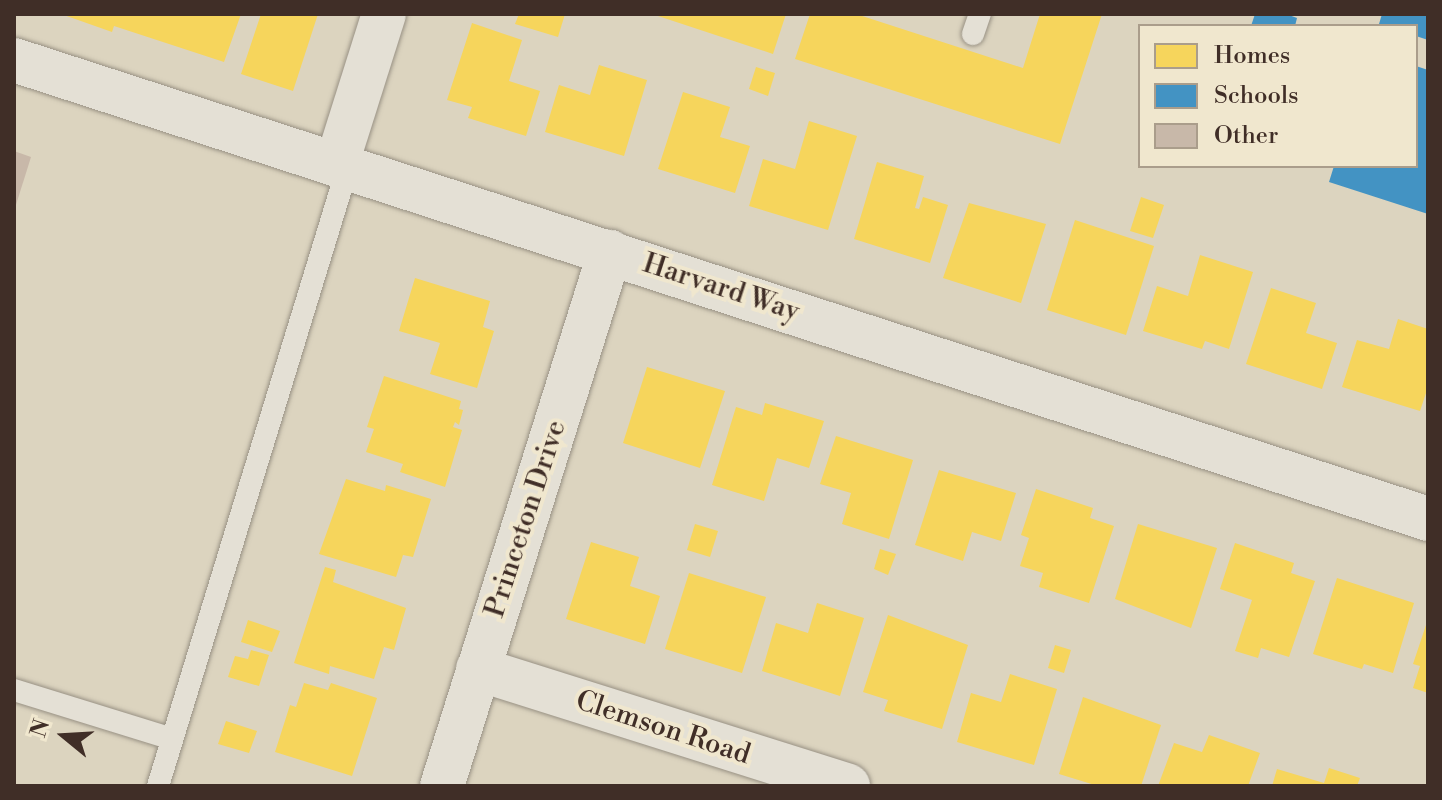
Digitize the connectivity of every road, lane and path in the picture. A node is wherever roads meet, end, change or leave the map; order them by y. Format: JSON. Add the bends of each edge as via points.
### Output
{"nodes":[{"id":1,"x":384,"y":14,"type":"edge"},
{"id":2,"x":14,"y":60,"type":"edge"},
{"id":3,"x":342,"y":164,"type":"junction"},
{"id":4,"x":610,"y":252,"type":"junction"},
{"id":5,"x":1428,"y":519,"type":"edge"},
{"id":6,"x":478,"y":669,"type":"junction"},
{"id":7,"x":14,"y":690,"type":"edge"},
{"id":8,"x":172,"y":739,"type":"junction"},
{"id":9,"x":158,"y":786,"type":"edge"},
{"id":10,"x":442,"y":786,"type":"edge"},
{"id":11,"x":848,"y":786,"type":"edge"}],
"edges":[{"from":1,"to":3,"type":"street"},
{"from":2,"to":3,"type":"street","name":"Harvard Way"},
{"from":3,"to":4,"type":"street","name":"Harvard Way"},
{"from":3,"to":8,"type":"lane"},
{"from":4,"to":5,"type":"street","name":"Harvard Way"},
{"from":4,"to":6,"type":"street","name":"Princeton Drive"},
{"from":6,"to":10,"type":"street","name":"Princeton Drive"},
{"from":6,"to":11,"type":"street","name":"Clemson Road"},
{"from":7,"to":8,"type":"lane"},
{"from":8,"to":9,"type":"lane"}]}
